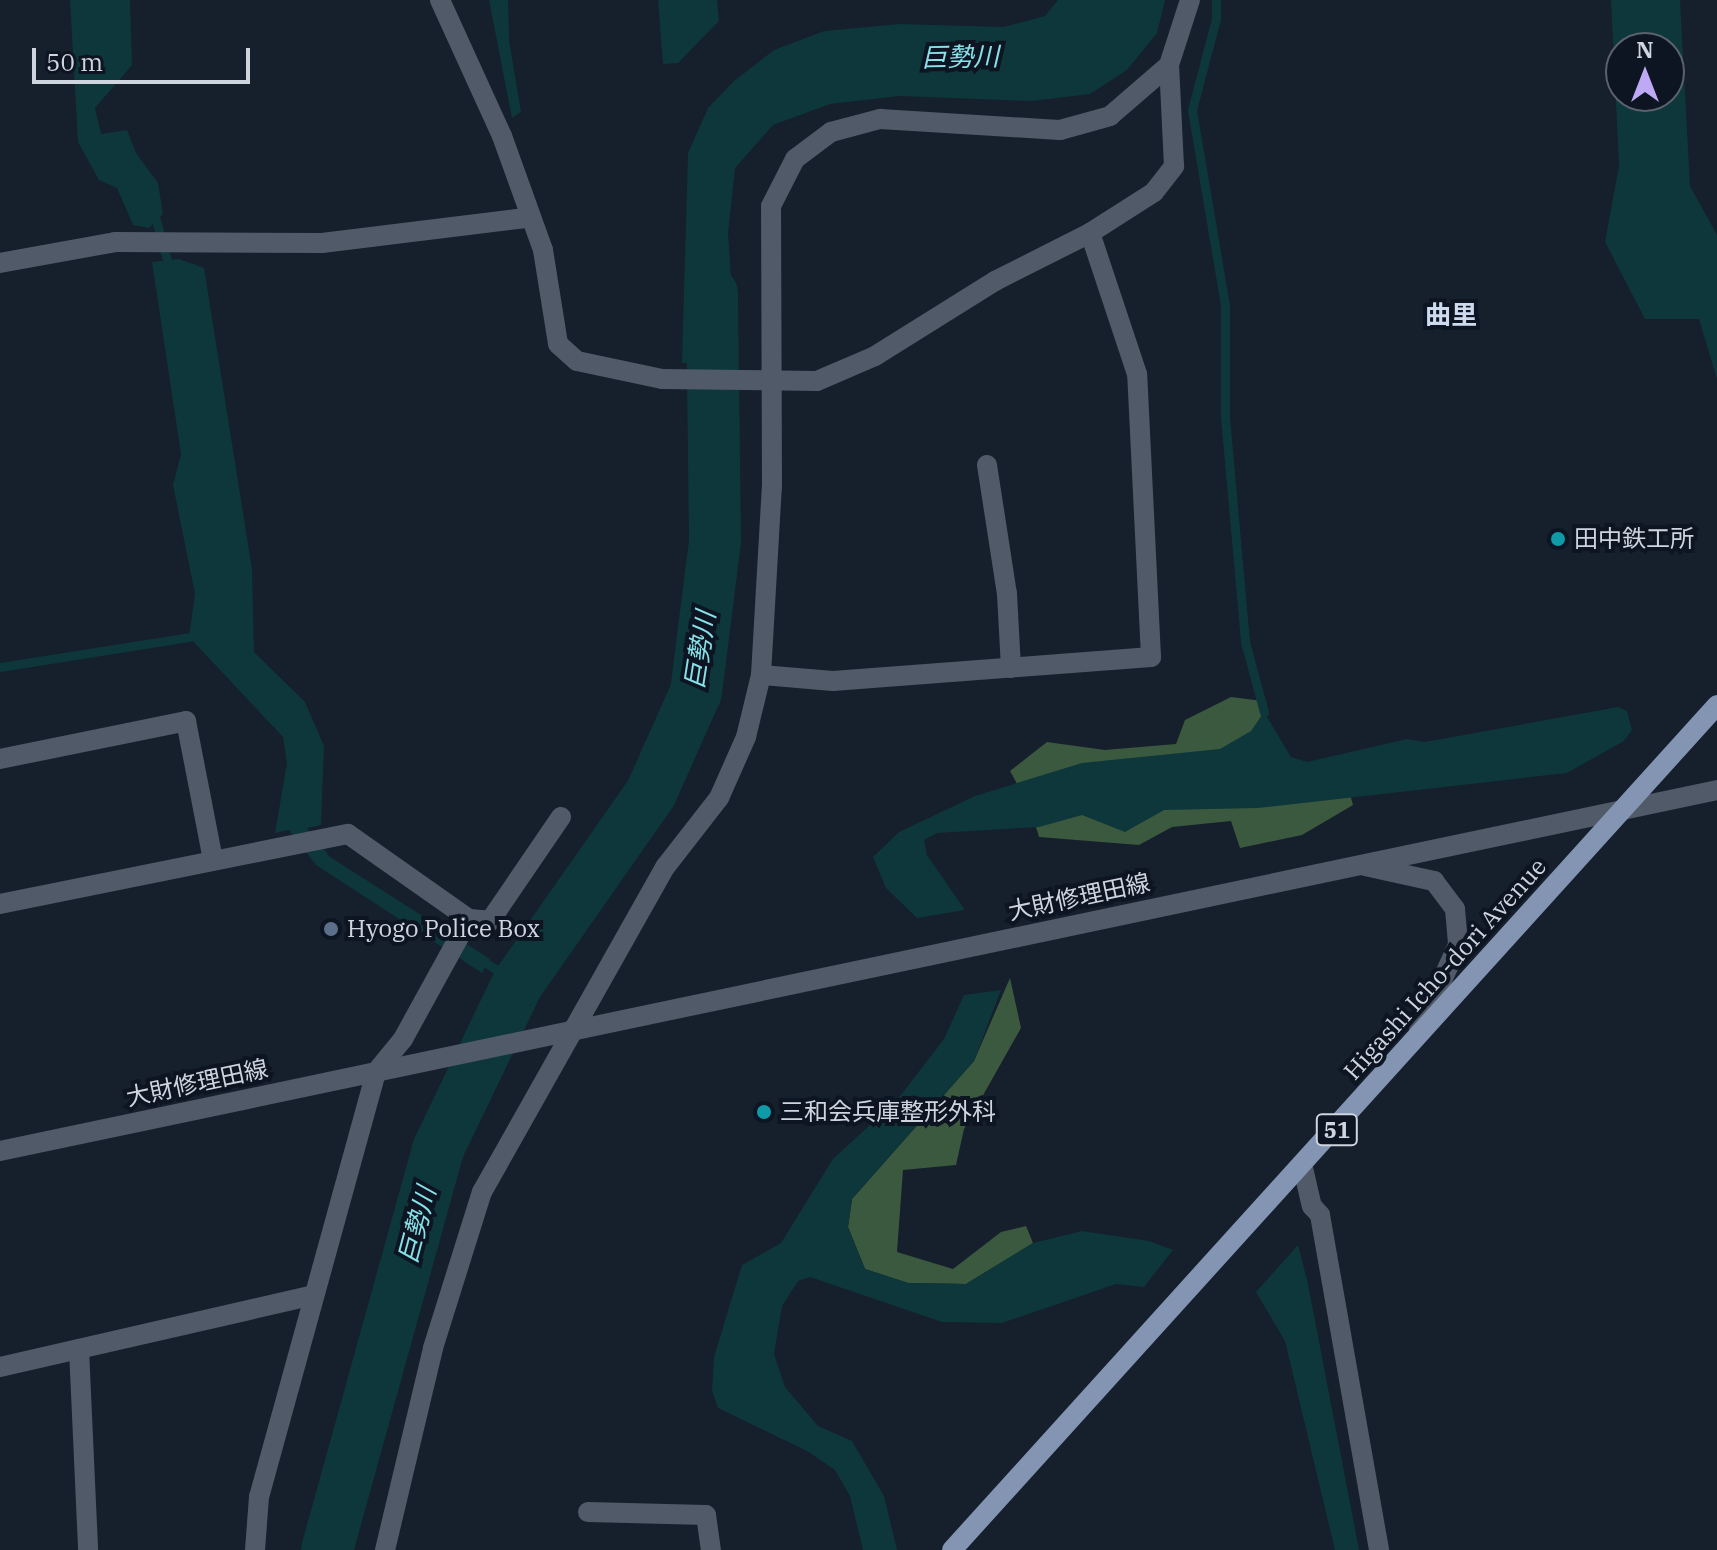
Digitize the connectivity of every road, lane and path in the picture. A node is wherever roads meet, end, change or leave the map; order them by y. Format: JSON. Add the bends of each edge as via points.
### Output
{"nodes":[{"id":1,"x":440,"y":0,"type":"edge"},
{"id":2,"x":1190,"y":0,"type":"edge"},
{"id":3,"x":1169,"y":65,"type":"junction"},
{"id":4,"x":527,"y":218,"type":"junction"},
{"id":5,"x":1090,"y":233,"type":"junction"},
{"id":6,"x":0,"y":263,"type":"edge"},
{"id":7,"x":772,"y":381,"type":"junction"},
{"id":8,"x":987,"y":465,"type":"dead end"},
{"id":9,"x":1011,"y":668,"type":"junction"},
{"id":10,"x":761,"y":675,"type":"junction"},
{"id":11,"x":1717,"y":705,"type":"edge"},
{"id":12,"x":0,"y":759,"type":"edge"},
{"id":13,"x":1717,"y":790,"type":"edge"},
{"id":14,"x":1624,"y":808,"type":"junction"},
{"id":15,"x":561,"y":817,"type":"dead end"},
{"id":16,"x":213,"y":860,"type":"junction"},
{"id":17,"x":1358,"y":865,"type":"junction"},
{"id":18,"x":0,"y":904,"type":"edge"},
{"id":19,"x":459,"y":937,"type":"junction"},
{"id":20,"x":571,"y":1032,"type":"junction"},
{"id":21,"x":1413,"y":1046,"type":"junction"},
{"id":22,"x":376,"y":1072,"type":"junction"},
{"id":23,"x":0,"y":1151,"type":"edge"},
{"id":24,"x":1303,"y":1168,"type":"junction"},
{"id":25,"x":314,"y":1295,"type":"junction"},
{"id":26,"x":79,"y":1349,"type":"junction"},
{"id":27,"x":0,"y":1367,"type":"edge"},
{"id":28,"x":588,"y":1512,"type":"dead end"},
{"id":29,"x":88,"y":1550,"type":"edge"},
{"id":30,"x":255,"y":1550,"type":"edge"},
{"id":31,"x":385,"y":1550,"type":"edge"},
{"id":32,"x":711,"y":1550,"type":"edge"},
{"id":33,"x":952,"y":1550,"type":"edge"},
{"id":34,"x":1379,"y":1550,"type":"edge"}],
"edges":[{"from":1,"to":4,"type":"street","via":[[502,136]]},
{"from":2,"to":3,"type":"street"},
{"from":3,"to":5,"type":"street","via":[[1174,166],[1154,192]]},
{"from":3,"to":7,"type":"street","via":[[1110,116],[1060,130],[880,119],[831,132],[795,159],[771,206]]},
{"from":4,"to":6,"type":"street","via":[[322,243],[115,242]]},
{"from":4,"to":7,"type":"street","via":[[543,250],[558,344],[577,361],[662,379]]},
{"from":5,"to":7,"type":"street","via":[[995,281],[875,356],[817,381]]},
{"from":5,"to":9,"type":"street","via":[[1137,374],[1151,657]]},
{"from":7,"to":10,"type":"street"},
{"from":8,"to":9,"type":"street","via":[[1007,594]]},
{"from":9,"to":10,"type":"street","via":[[833,681]]},
{"from":10,"to":20,"type":"street","via":[[746,737],[719,798],[666,866]]},
{"from":11,"to":14,"type":"main road","name":"Higashi Icho-dori Avenue","number":"51"},
{"from":12,"to":16,"type":"street","via":[[186,721]]},
{"from":13,"to":14,"type":"street","name":"大財修理田線"},
{"from":14,"to":17,"type":"street","name":"大財修理田線"},
{"from":14,"to":21,"type":"main road","name":"Higashi Icho-dori Avenue","number":"51"},
{"from":15,"to":19,"type":"street","via":[[490,921]]},
{"from":16,"to":18,"type":"street"},
{"from":16,"to":19,"type":"street","via":[[348,834]]},
{"from":17,"to":20,"type":"street","name":"大財修理田線"},
{"from":17,"to":21,"type":"street","via":[[1434,881],[1455,909],[1458,945]]},
{"from":19,"to":22,"type":"street","via":[[403,1039]]},
{"from":20,"to":22,"type":"street","name":"大財修理田線"},
{"from":20,"to":31,"type":"street","via":[[547,1086],[482,1192],[433,1348]]},
{"from":21,"to":24,"type":"main road","name":"Higashi Icho-dori Avenue","number":"51"},
{"from":22,"to":23,"type":"street","name":"大財修理田線"},
{"from":22,"to":25,"type":"street"},
{"from":24,"to":33,"type":"main road","name":"Higashi Icho-dori Avenue","number":"51"},
{"from":24,"to":34,"type":"street","via":[[1312,1206],[1320,1215]]},
{"from":25,"to":26,"type":"street"},
{"from":25,"to":30,"type":"street","via":[[259,1497]]},
{"from":26,"to":27,"type":"street"},
{"from":26,"to":29,"type":"street"},
{"from":28,"to":32,"type":"street","via":[[706,1515]]}]}
